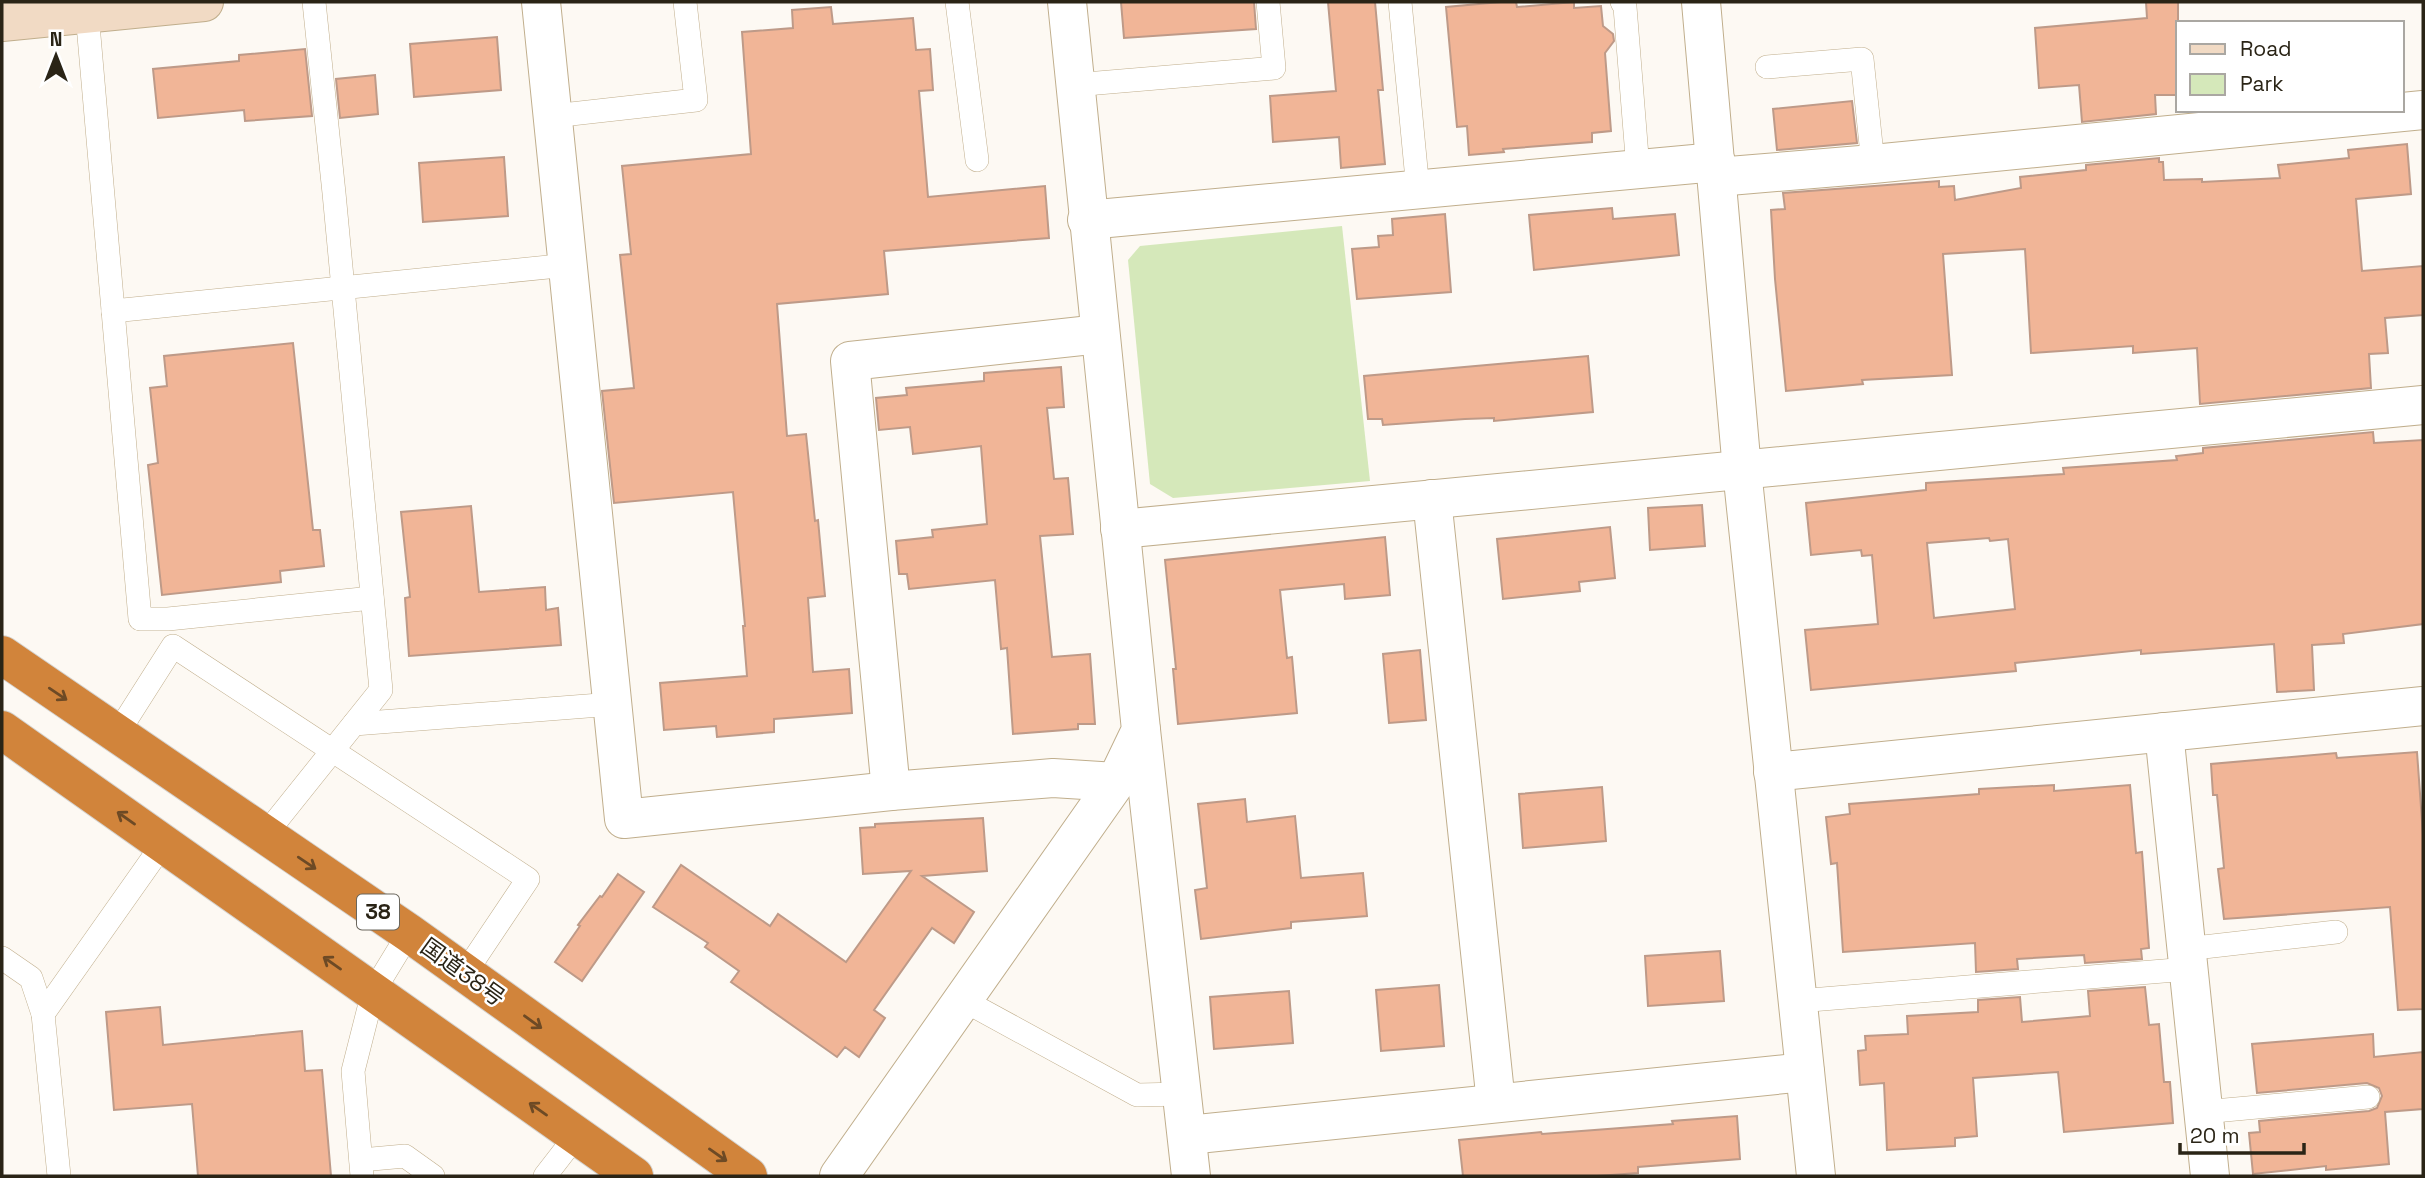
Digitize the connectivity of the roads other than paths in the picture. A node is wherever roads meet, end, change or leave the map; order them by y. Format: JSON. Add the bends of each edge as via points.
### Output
{"nodes":[{"id":1,"x":204,"y":2,"type":"edge"},
{"id":2,"x":314,"y":2,"type":"edge"},
{"id":3,"x":541,"y":2,"type":"edge"},
{"id":4,"x":685,"y":2,"type":"edge"},
{"id":5,"x":957,"y":2,"type":"edge"},
{"id":6,"x":1067,"y":2,"type":"edge"},
{"id":7,"x":1268,"y":2,"type":"edge"},
{"id":8,"x":1399,"y":2,"type":"edge"},
{"id":9,"x":1622,"y":2,"type":"edge"},
{"id":10,"x":1701,"y":2,"type":"edge"},
{"id":11,"x":87,"y":13,"type":"junction"},
{"id":12,"x":2,"y":22,"type":"edge"},
{"id":13,"x":1767,"y":67,"type":"dead end"},
{"id":14,"x":1074,"y":85,"type":"junction"},
{"id":15,"x":2423,"y":110,"type":"edge"},
{"id":16,"x":2403,"y":112,"type":"edge"},
{"id":17,"x":2404,"y":112,"type":"edge"},
{"id":18,"x":553,"y":116,"type":"junction"},
{"id":19,"x":976,"y":160,"type":"dead end"},
{"id":20,"x":1873,"y":164,"type":"junction"},
{"id":21,"x":1637,"y":169,"type":"junction"},
{"id":22,"x":1716,"y":170,"type":"junction"},
{"id":23,"x":1418,"y":190,"type":"junction"},
{"id":24,"x":1087,"y":220,"type":"junction"},
{"id":25,"x":568,"y":265,"type":"junction"},
{"id":26,"x":343,"y":288,"type":"junction"},
{"id":27,"x":113,"y":311,"type":"junction"},
{"id":28,"x":1100,"y":334,"type":"junction"},
{"id":29,"x":2423,"y":405,"type":"edge"},
{"id":30,"x":1742,"y":470,"type":"junction"},
{"id":31,"x":1433,"y":499,"type":"junction"},
{"id":32,"x":1120,"y":529,"type":"junction"},
{"id":33,"x":372,"y":598,"type":"junction"},
{"id":34,"x":168,"y":619,"type":"junction"},
{"id":35,"x":173,"y":646,"type":"junction"},
{"id":36,"x":2,"y":655,"type":"edge"},
{"id":37,"x":613,"y":704,"type":"junction"},
{"id":38,"x":2423,"y":706,"type":"edge"},
{"id":39,"x":354,"y":724,"type":"junction"},
{"id":40,"x":2,"y":730,"type":"edge"},
{"id":41,"x":1141,"y":730,"type":"junction"},
{"id":42,"x":2164,"y":732,"type":"junction"},
{"id":43,"x":117,"y":734,"type":"junction"},
{"id":44,"x":333,"y":750,"type":"junction"},
{"id":45,"x":1773,"y":772,"type":"junction"},
{"id":46,"x":1116,"y":782,"type":"junction"},
{"id":47,"x":891,"y":791,"type":"junction"},
{"id":48,"x":265,"y":835,"type":"junction"},
{"id":49,"x":163,"y":844,"type":"junction"},
{"id":50,"x":2336,"y":932,"type":"dead end"},
{"id":51,"x":409,"y":933,"type":"junction"},
{"id":52,"x":2,"y":958,"type":"edge"},
{"id":53,"x":2187,"y":959,"type":"junction"},
{"id":54,"x":465,"y":973,"type":"junction"},
{"id":55,"x":373,"y":992,"type":"junction"},
{"id":56,"x":963,"y":1000,"type":"junction"},
{"id":57,"x":1798,"y":1001,"type":"junction"},
{"id":58,"x":43,"y":1014,"type":"junction"},
{"id":59,"x":1805,"y":1072,"type":"junction"},
{"id":60,"x":1183,"y":1094,"type":"junction"},
{"id":61,"x":2368,"y":1097,"type":"dead end"},
{"id":62,"x":1496,"y":1103,"type":"junction"},
{"id":63,"x":2203,"y":1112,"type":"junction"},
{"id":64,"x":1188,"y":1135,"type":"junction"},
{"id":65,"x":576,"y":1136,"type":"junction"},
{"id":66,"x":362,"y":1168,"type":"edge"},
{"id":67,"x":59,"y":1176,"type":"edge"},
{"id":68,"x":433,"y":1176,"type":"edge"},
{"id":69,"x":545,"y":1176,"type":"edge"},
{"id":70,"x":634,"y":1176,"type":"edge"},
{"id":71,"x":748,"y":1176,"type":"edge"},
{"id":72,"x":839,"y":1176,"type":"edge"},
{"id":73,"x":1191,"y":1176,"type":"edge"},
{"id":74,"x":1816,"y":1176,"type":"edge"},
{"id":75,"x":2210,"y":1176,"type":"edge"}],
"edges":[{"from":1,"to":11,"type":"street"},
{"from":2,"to":26,"type":"lane"},
{"from":3,"to":18,"type":"street"},
{"from":4,"to":18,"type":"lane","via":[[696,100]]},
{"from":5,"to":19,"type":"lane"},
{"from":6,"to":14,"type":"street"},
{"from":7,"to":14,"type":"lane","via":[[1274,68]]},
{"from":8,"to":23,"type":"lane"},
{"from":9,"to":21,"type":"lane"},
{"from":10,"to":22,"type":"street"},
{"from":11,"to":12,"type":"street"},
{"from":11,"to":27,"type":"lane"},
{"from":13,"to":20,"type":"lane","via":[[1862,59]]},
{"from":14,"to":24,"type":"street"},
{"from":15,"to":17,"type":"street"},
{"from":16,"to":20,"type":"street"},
{"from":18,"to":25,"type":"street"},
{"from":20,"to":22,"type":"street"},
{"from":21,"to":22,"type":"street"},
{"from":21,"to":23,"type":"street"},
{"from":22,"to":30,"type":"street"},
{"from":23,"to":24,"type":"street"},
{"from":24,"to":28,"type":"street"},
{"from":25,"to":26,"type":"lane"},
{"from":25,"to":37,"type":"street"},
{"from":26,"to":27,"type":"lane"},
{"from":26,"to":33,"type":"lane"},
{"from":27,"to":34,"type":"lane","via":[[140,619]]},
{"from":28,"to":32,"type":"street"},
{"from":28,"to":47,"type":"street","via":[[850,361]]},
{"from":29,"to":30,"type":"street"},
{"from":30,"to":31,"type":"street"},
{"from":30,"to":45,"type":"street"},
{"from":31,"to":32,"type":"street"},
{"from":31,"to":62,"type":"street"},
{"from":32,"to":41,"type":"street"},
{"from":33,"to":34,"type":"lane"},
{"from":33,"to":39,"type":"lane","via":[[381,690]]},
{"from":34,"to":35,"type":"lane"},
{"from":35,"to":43,"type":"lane"},
{"from":35,"to":44,"type":"lane"},
{"from":36,"to":43,"type":"highway","name":"国道38号","number":"38","one_way":true},
{"from":37,"to":39,"type":"lane"},
{"from":37,"to":47,"type":"street","via":[[624,819]]},
{"from":38,"to":42,"type":"street"},
{"from":39,"to":44,"type":"lane"},
{"from":49,"to":40,"type":"highway","one_way":true},
{"from":41,"to":46,"type":"street"},
{"from":41,"to":60,"type":"street"},
{"from":42,"to":45,"type":"street"},
{"from":42,"to":53,"type":"street"},
{"from":43,"to":48,"type":"highway","name":"国道38号","number":"38"},
{"from":44,"to":48,"type":"lane"},
{"from":44,"to":54,"type":"lane","via":[[528,878]]},
{"from":45,"to":57,"type":"street"},
{"from":46,"to":47,"type":"street","via":[[1053,778]]},
{"from":46,"to":56,"type":"street"},
{"from":48,"to":51,"type":"highway","name":"国道38号","number":"38","one_way":true},
{"from":55,"to":49,"type":"highway","one_way":true},
{"from":49,"to":58,"type":"lane"},
{"from":50,"to":53,"type":"lane"},
{"from":51,"to":54,"type":"highway","name":"国道38号","number":"38"},
{"from":51,"to":55,"type":"lane"},
{"from":52,"to":58,"type":"lane","via":[[31,978]]},
{"from":53,"to":57,"type":"lane"},
{"from":53,"to":63,"type":"street"},
{"from":54,"to":71,"type":"highway","name":"国道38号","number":"38","one_way":true},
{"from":65,"to":55,"type":"highway","one_way":true},
{"from":55,"to":66,"type":"lane","via":[[353,1071]]},
{"from":56,"to":60,"type":"lane","via":[[1137,1094]]},
{"from":56,"to":72,"type":"street"},
{"from":57,"to":59,"type":"street"},
{"from":58,"to":67,"type":"lane"},
{"from":59,"to":62,"type":"street"},
{"from":59,"to":74,"type":"street"},
{"from":60,"to":64,"type":"street"},
{"from":61,"to":63,"type":"lane"},
{"from":62,"to":64,"type":"street"},
{"from":63,"to":75,"type":"street"},
{"from":64,"to":73,"type":"street"},
{"from":65,"to":69,"type":"lane"},
{"from":65,"to":70,"type":"highway"},
{"from":66,"to":68,"type":"lane","via":[[405,1156]]}]}
